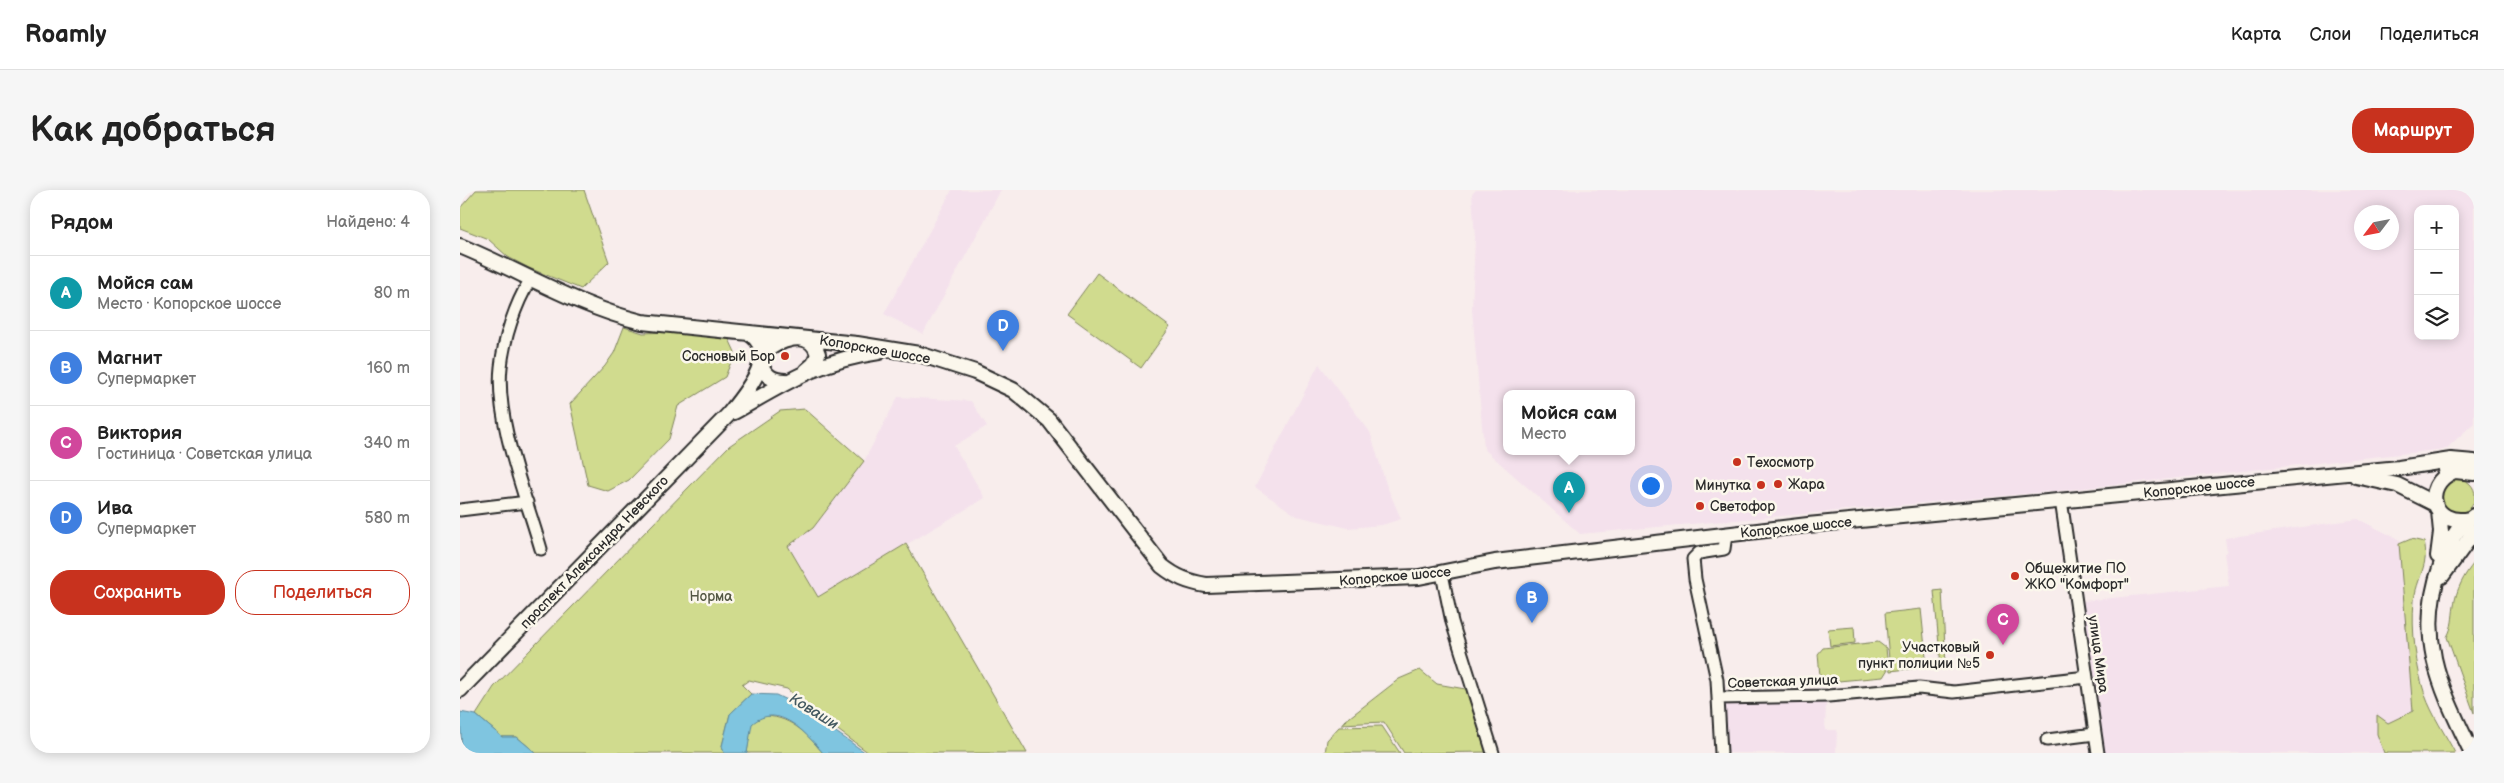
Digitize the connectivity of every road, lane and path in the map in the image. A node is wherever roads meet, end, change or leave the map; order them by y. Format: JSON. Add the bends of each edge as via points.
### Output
{"nodes":[{"id":1,"x":460,"y":246,"type":"edge"},
{"id":2,"x":530,"y":280,"type":"junction"},
{"id":3,"x":747,"y":333,"type":"junction"},
{"id":4,"x":798,"y":337,"type":"junction"},
{"id":5,"x":895,"y":350,"type":"junction"},
{"id":6,"x":761,"y":359,"type":"junction"},
{"id":7,"x":804,"y":372,"type":"junction"},
{"id":8,"x":786,"y":381,"type":"junction"},
{"id":9,"x":728,"y":415,"type":"junction"},
{"id":10,"x":2418,"y":466,"type":"junction"},
{"id":11,"x":2473,"y":471,"type":"edge"},
{"id":12,"x":2454,"y":472,"type":"junction"},
{"id":13,"x":2343,"y":473,"type":"junction"},
{"id":14,"x":2061,"y":500,"type":"junction"},
{"id":15,"x":527,"y":502,"type":"junction"},
{"id":16,"x":2437,"y":508,"type":"junction"},
{"id":17,"x":460,"y":510,"type":"edge"},
{"id":18,"x":2472,"y":522,"type":"edge"},
{"id":19,"x":1726,"y":535,"type":"junction"},
{"id":20,"x":541,"y":549,"type":"dead end"},
{"id":21,"x":1442,"y":574,"type":"junction"},
{"id":22,"x":2432,"y":588,"type":"junction"},
{"id":23,"x":2087,"y":677,"type":"junction"},
{"id":24,"x":461,"y":689,"type":"edge"},
{"id":25,"x":1719,"y":698,"type":"junction"},
{"id":26,"x":2095,"y":734,"type":"junction"},
{"id":27,"x":2046,"y":740,"type":"dead end"},
{"id":28,"x":2470,"y":748,"type":"edge"},
{"id":29,"x":1493,"y":753,"type":"edge"},
{"id":30,"x":1721,"y":753,"type":"edge"},
{"id":31,"x":2098,"y":753,"type":"edge"}],
"edges":[{"from":1,"to":2,"type":"main road","name":"Копорское шоссе"},
{"from":2,"to":3,"type":"main road","name":"Копорское шоссе","via":[[582,304],[634,320]]},
{"from":2,"to":15,"type":"street","via":[[511,326],[501,368],[503,405]]},
{"from":3,"to":4,"type":"main road","name":"Копорское шоссе"},
{"from":3,"to":6,"type":"main road","via":[[757,338]]},
{"from":4,"to":5,"type":"main road","name":"Копорское шоссе"},
{"from":4,"to":6,"type":"main road","via":[[776,343]]},
{"from":4,"to":7,"type":"main road","via":[[812,343],[818,354],[814,364]]},
{"from":5,"to":7,"type":"main road","via":[[841,359]]},
{"from":5,"to":21,"type":"main road","name":"Копорское шоссе","via":[[919,354],[975,372],[1014,390],[1049,420],[1149,552],[1162,566],[1182,579],[1206,585]]},
{"from":6,"to":8,"type":"main road","via":[[765,373],[772,379]]},
{"from":6,"to":9,"type":"main road","via":[[746,393]]},
{"from":7,"to":8,"type":"main road"},
{"from":8,"to":9,"type":"main road"},
{"from":9,"to":24,"type":"main road","name":"проспект Александра Невского"},
{"from":10,"to":11,"type":"main road","via":[[2451,460]]},
{"from":10,"to":12,"type":"main road"},
{"from":10,"to":13,"type":"main road","name":"Копорское шоссе"},
{"from":11,"to":12,"type":"main road"},
{"from":12,"to":16,"type":"main road","via":[[2437,484],[2434,494]]},
{"from":13,"to":14,"type":"main road","name":"Копорское шоссе"},
{"from":13,"to":16,"type":"main road","via":[[2398,485]]},
{"from":14,"to":19,"type":"main road","name":"Копорское шоссе"},
{"from":14,"to":23,"type":"street","name":"улица Мира"},
{"from":15,"to":17,"type":"street"},
{"from":15,"to":20,"type":"street"},
{"from":16,"to":18,"type":"main road","via":[[2452,520]]},
{"from":16,"to":22,"type":"main road","via":[[2440,544]]},
{"from":18,"to":22,"type":"main road"},
{"from":19,"to":21,"type":"main road","name":"Копорское шоссе","via":[[1495,562]]},
{"from":19,"to":25,"type":"street","via":[[1724,549],[1699,553],[1694,559],[1695,579]]},
{"from":21,"to":29,"type":"street","via":[[1452,622]]},
{"from":22,"to":28,"type":"main road","via":[[2429,613],[2432,654]]},
{"from":23,"to":25,"type":"street","name":"Советская улица","via":[[1954,692],[1920,688],[1828,696]]},
{"from":23,"to":26,"type":"street","name":"улица Мира"},
{"from":25,"to":30,"type":"street"},
{"from":26,"to":27,"type":"street"},
{"from":26,"to":31,"type":"street","name":"улица Мира"}]}
